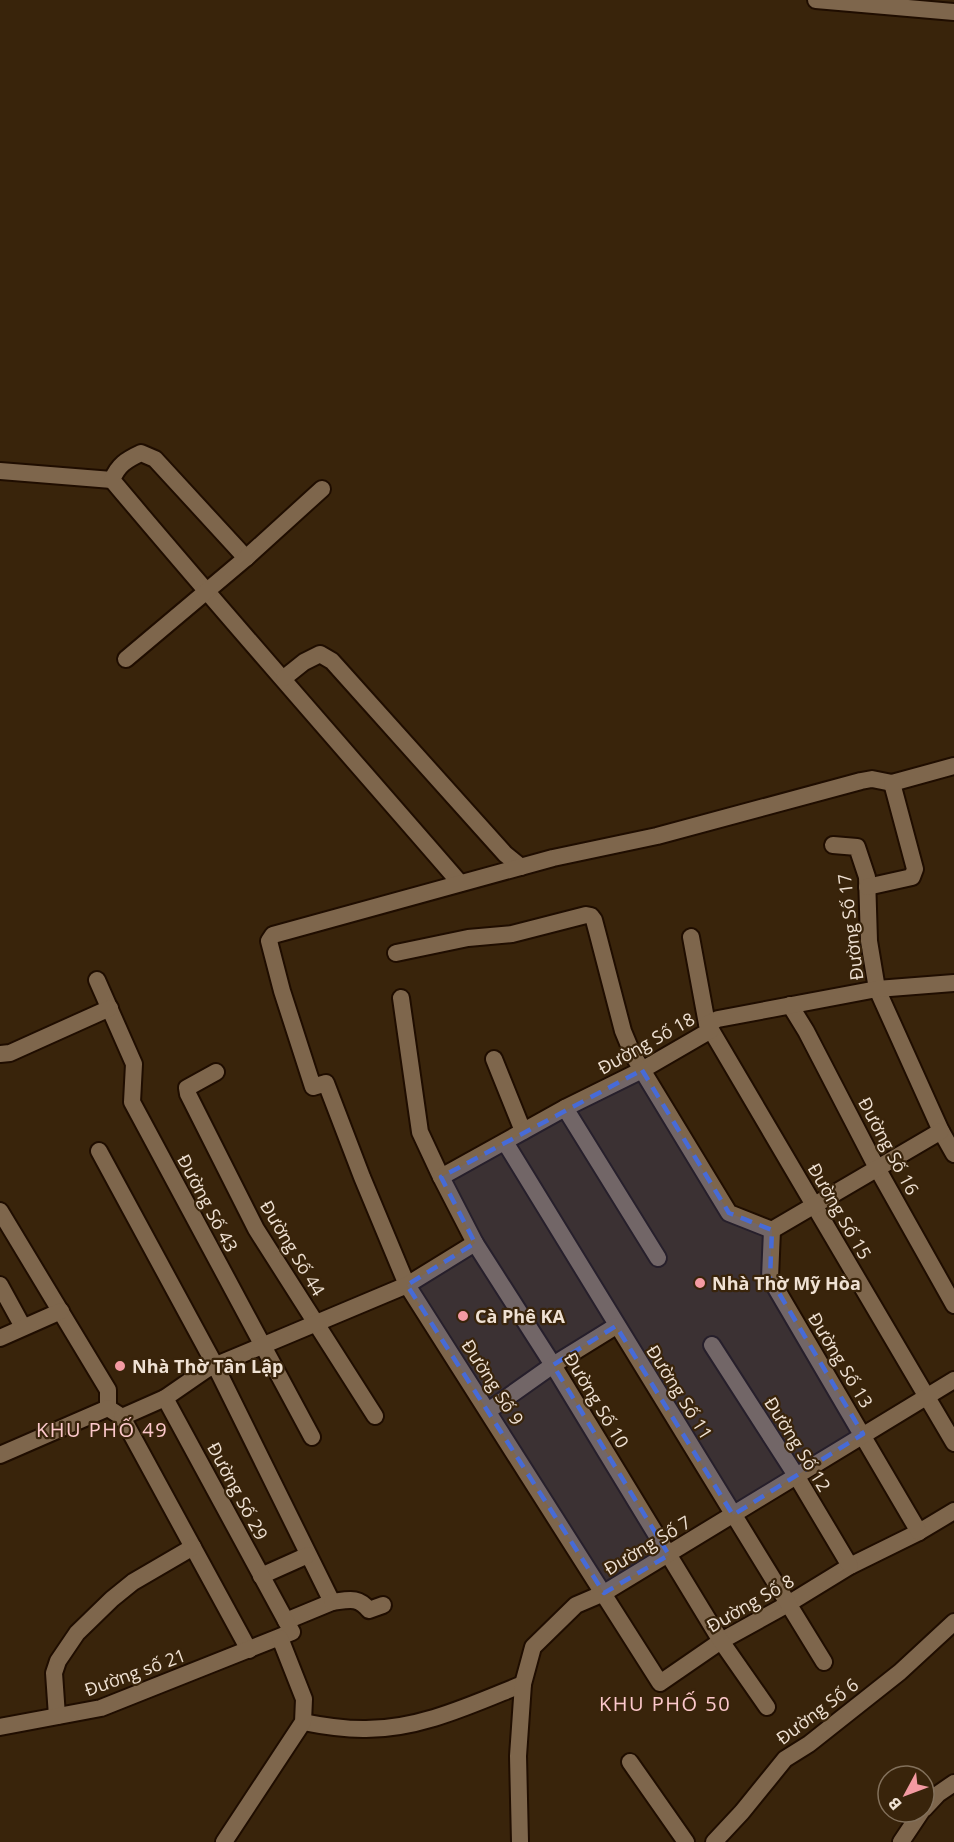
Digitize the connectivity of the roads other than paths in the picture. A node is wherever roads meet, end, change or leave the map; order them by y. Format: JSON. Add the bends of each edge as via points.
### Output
{"nodes":[{"id":1,"x":816,"y":0,"type":"edge"},
{"id":2,"x":908,"y":4,"type":"edge"},
{"id":3,"x":954,"y":12,"type":"edge"},
{"id":4,"x":0,"y":471,"type":"edge"},
{"id":5,"x":112,"y":480,"type":"junction"},
{"id":6,"x":322,"y":489,"type":"dead end"},
{"id":7,"x":246,"y":558,"type":"junction"},
{"id":8,"x":206,"y":592,"type":"junction"},
{"id":9,"x":126,"y":659,"type":"dead end"},
{"id":10,"x":284,"y":678,"type":"junction"},
{"id":11,"x":954,"y":766,"type":"edge"},
{"id":12,"x":892,"y":783,"type":"junction"},
{"id":13,"x":833,"y":845,"type":"dead end"},
{"id":14,"x":521,"y":867,"type":"junction"},
{"id":15,"x":460,"y":883,"type":"junction"},
{"id":16,"x":867,"y":887,"type":"junction"},
{"id":17,"x":691,"y":937,"type":"dead end"},
{"id":18,"x":396,"y":953,"type":"dead end"},
{"id":19,"x":97,"y":980,"type":"dead end"},
{"id":20,"x":954,"y":983,"type":"edge"},
{"id":21,"x":877,"y":989,"type":"junction"},
{"id":22,"x":400,"y":998,"type":"dead end"},
{"id":23,"x":790,"y":1005,"type":"junction"},
{"id":24,"x":110,"y":1008,"type":"junction"},
{"id":25,"x":709,"y":1027,"type":"junction"},
{"id":26,"x":0,"y":1054,"type":"edge"},
{"id":27,"x":495,"y":1059,"type":"dead end"},
{"id":28,"x":642,"y":1070,"type":"junction"},
{"id":29,"x":216,"y":1072,"type":"dead end"},
{"id":30,"x":566,"y":1108,"type":"junction"},
{"id":31,"x":523,"y":1131,"type":"junction"},
{"id":32,"x":941,"y":1131,"type":"junction"},
{"id":33,"x":505,"y":1142,"type":"junction"},
{"id":34,"x":99,"y":1151,"type":"dead end"},
{"id":35,"x":954,"y":1154,"type":"edge"},
{"id":36,"x":877,"y":1168,"type":"junction"},
{"id":37,"x":441,"y":1178,"type":"junction"},
{"id":38,"x":815,"y":1205,"type":"junction"},
{"id":39,"x":0,"y":1211,"type":"edge"},
{"id":40,"x":772,"y":1230,"type":"junction"},
{"id":41,"x":475,"y":1243,"type":"junction"},
{"id":42,"x":658,"y":1258,"type":"dead end"},
{"id":43,"x":0,"y":1285,"type":"edge"},
{"id":44,"x":407,"y":1285,"type":"junction"},
{"id":45,"x":954,"y":1305,"type":"edge"},
{"id":46,"x":61,"y":1311,"type":"junction"},
{"id":47,"x":315,"y":1323,"type":"junction"},
{"id":48,"x":616,"y":1326,"type":"junction"},
{"id":49,"x":24,"y":1327,"type":"junction"},
{"id":50,"x":0,"y":1338,"type":"edge"},
{"id":51,"x":264,"y":1345,"type":"junction"},
{"id":52,"x":712,"y":1345,"type":"dead end"},
{"id":53,"x":216,"y":1365,"type":"junction"},
{"id":54,"x":553,"y":1365,"type":"junction"},
{"id":55,"x":954,"y":1380,"type":"edge"},
{"id":56,"x":165,"y":1398,"type":"junction"},
{"id":57,"x":926,"y":1398,"type":"junction"},
{"id":58,"x":489,"y":1411,"type":"junction"},
{"id":59,"x":115,"y":1413,"type":"junction"},
{"id":60,"x":375,"y":1416,"type":"dead end"},
{"id":61,"x":863,"y":1434,"type":"junction"},
{"id":62,"x":312,"y":1437,"type":"dead end"},
{"id":63,"x":954,"y":1443,"type":"edge"},
{"id":64,"x":0,"y":1455,"type":"edge"},
{"id":65,"x":797,"y":1477,"type":"junction"},
{"id":66,"x":954,"y":1510,"type":"edge"},
{"id":67,"x":733,"y":1515,"type":"junction"},
{"id":68,"x":919,"y":1532,"type":"junction"},
{"id":69,"x":193,"y":1547,"type":"junction"},
{"id":70,"x":305,"y":1550,"type":"junction"},
{"id":71,"x":669,"y":1555,"type":"junction"},
{"id":72,"x":850,"y":1566,"type":"junction"},
{"id":73,"x":261,"y":1576,"type":"junction"},
{"id":74,"x":604,"y":1593,"type":"junction"},
{"id":75,"x":332,"y":1602,"type":"junction"},
{"id":76,"x":788,"y":1604,"type":"junction"},
{"id":77,"x":383,"y":1605,"type":"dead end"},
{"id":78,"x":286,"y":1621,"type":"junction"},
{"id":79,"x":954,"y":1622,"type":"edge"},
{"id":80,"x":280,"y":1638,"type":"junction"},
{"id":81,"x":721,"y":1641,"type":"junction"},
{"id":82,"x":249,"y":1650,"type":"junction"},
{"id":83,"x":824,"y":1662,"type":"dead end"},
{"id":84,"x":523,"y":1684,"type":"junction"},
{"id":85,"x":767,"y":1707,"type":"dead end"},
{"id":86,"x":57,"y":1716,"type":"junction"},
{"id":87,"x":303,"y":1722,"type":"junction"},
{"id":88,"x":0,"y":1726,"type":"edge"},
{"id":89,"x":630,"y":1762,"type":"dead end"},
{"id":90,"x":954,"y":1783,"type":"edge"},
{"id":91,"x":936,"y":1796,"type":"edge"},
{"id":92,"x":913,"y":1824,"type":"edge"},
{"id":93,"x":232,"y":1839,"type":"edge"},
{"id":94,"x":520,"y":1842,"type":"edge"},
{"id":95,"x":686,"y":1842,"type":"edge"},
{"id":96,"x":714,"y":1842,"type":"edge"},
{"id":97,"x":901,"y":1842,"type":"edge"}],
"edges":[{"from":1,"to":2,"type":"street"},
{"from":2,"to":3,"type":"street"},
{"from":4,"to":5,"type":"street"},
{"from":5,"to":7,"type":"street","via":[[124,461],[141,453],[155,459]]},
{"from":5,"to":8,"type":"street"},
{"from":6,"to":7,"type":"street"},
{"from":7,"to":8,"type":"street"},
{"from":8,"to":9,"type":"street"},
{"from":8,"to":10,"type":"street"},
{"from":10,"to":14,"type":"street","via":[[320,654],[332,661],[505,854]]},
{"from":10,"to":15,"type":"street"},
{"from":11,"to":12,"type":"street"},
{"from":12,"to":14,"type":"street","via":[[861,781],[657,836]]},
{"from":12,"to":16,"type":"street","via":[[915,869],[912,877]]},
{"from":13,"to":16,"type":"street","name":"Đường Số 17","via":[[857,847]]},
{"from":14,"to":15,"type":"street"},
{"from":15,"to":44,"type":"street","name":"Đường Số 9","via":[[273,935],[269,941],[313,1087],[326,1083]]},
{"from":16,"to":21,"type":"street","name":"Đường Số 17","via":[[869,941]]},
{"from":17,"to":25,"type":"street"},
{"from":18,"to":28,"type":"street","via":[[591,916],[628,1045]]},
{"from":19,"to":24,"type":"street","name":"Đường Số 43"},
{"from":20,"to":21,"type":"street","name":"Đường Số 18"},
{"from":21,"to":23,"type":"street","name":"Đường Số 18"},
{"from":21,"to":32,"type":"street","name":"Đường Số 17"},
{"from":22,"to":37,"type":"street","name":"Đường Số 10","via":[[420,1132]]},
{"from":23,"to":25,"type":"street","name":"Đường Số 18","via":[[718,1019]]},
{"from":23,"to":36,"type":"street","name":"Đường Số 16"},
{"from":24,"to":26,"type":"street"},
{"from":24,"to":51,"type":"street","name":"Đường Số 43","via":[[134,1064],[132,1102]]},
{"from":25,"to":28,"type":"street","name":"Đường Số 18"},
{"from":25,"to":38,"type":"street","name":"Đường Số 15"},
{"from":27,"to":31,"type":"street"},
{"from":28,"to":30,"type":"street","name":"Đường Số 18"},
{"from":28,"to":40,"type":"street","via":[[729,1213]]},
{"from":29,"to":47,"type":"street","name":"Đường Số 44","via":[[187,1088],[188,1094],[256,1228]]},
{"from":30,"to":31,"type":"street","name":"Đường Số 18"},
{"from":30,"to":42,"type":"street"},
{"from":31,"to":33,"type":"street","name":"Đường Số 18"},
{"from":32,"to":35,"type":"street","name":"Đường Số 17"},
{"from":32,"to":36,"type":"street"},
{"from":33,"to":37,"type":"street","name":"Đường Số 18"},
{"from":33,"to":48,"type":"street","name":"Đường Số 11"},
{"from":34,"to":53,"type":"street"},
{"from":36,"to":38,"type":"street"},
{"from":36,"to":45,"type":"street","name":"Đường Số 16"},
{"from":37,"to":41,"type":"street","name":"Đường Số 10"},
{"from":38,"to":40,"type":"street"},
{"from":38,"to":57,"type":"street","name":"Đường Số 15"},
{"from":39,"to":46,"type":"street"},
{"from":40,"to":61,"type":"street","name":"Đường Số 13","via":[[770,1278]]},
{"from":41,"to":44,"type":"street"},
{"from":41,"to":54,"type":"street","name":"Đường Số 10"},
{"from":43,"to":49,"type":"street"},
{"from":44,"to":47,"type":"street"},
{"from":44,"to":58,"type":"street","name":"Đường Số 9"},
{"from":46,"to":49,"type":"street"},
{"from":46,"to":59,"type":"street","via":[[108,1390]]},
{"from":47,"to":51,"type":"street"},
{"from":47,"to":60,"type":"street","name":"Đường Số 44"},
{"from":48,"to":54,"type":"street"},
{"from":48,"to":67,"type":"street","name":"Đường Số 11"},
{"from":49,"to":50,"type":"street"},
{"from":51,"to":53,"type":"street"},
{"from":51,"to":62,"type":"street","name":"Đường Số 43"},
{"from":52,"to":65,"type":"street","name":"Đường Số 12"},
{"from":53,"to":56,"type":"street"},
{"from":53,"to":70,"type":"street"},
{"from":54,"to":58,"type":"street"},
{"from":54,"to":71,"type":"street","name":"Đường Số 10"},
{"from":55,"to":57,"type":"street","name":"Đường Số 7"},
{"from":56,"to":59,"type":"street"},
{"from":56,"to":73,"type":"street","name":"Đường Số 29"},
{"from":57,"to":61,"type":"street","name":"Đường Số 7"},
{"from":57,"to":63,"type":"street","name":"Đường Số 15"},
{"from":58,"to":74,"type":"street","name":"Đường Số 9"},
{"from":59,"to":64,"type":"street"},
{"from":59,"to":69,"type":"street"},
{"from":61,"to":65,"type":"street","name":"Đường Số 7"},
{"from":61,"to":68,"type":"street","name":"Đường Số 13"},
{"from":65,"to":67,"type":"street","name":"Đường Số 7"},
{"from":65,"to":72,"type":"street","name":"Đường Số 12"},
{"from":66,"to":68,"type":"street","name":"Đường Số 8"},
{"from":67,"to":71,"type":"street","name":"Đường Số 7"},
{"from":67,"to":76,"type":"street","name":"Đường Số 11"},
{"from":68,"to":72,"type":"street","name":"Đường Số 8"},
{"from":69,"to":82,"type":"street"},
{"from":69,"to":86,"type":"street","via":[[133,1582],[77,1633],[54,1673]]},
{"from":70,"to":73,"type":"street"},
{"from":70,"to":75,"type":"street"},
{"from":71,"to":74,"type":"street","name":"Đường Số 7"},
{"from":71,"to":81,"type":"street","name":"Đường Số 10"},
{"from":72,"to":76,"type":"street","name":"Đường Số 8"},
{"from":73,"to":78,"type":"street","name":"Đường Số 29"},
{"from":74,"to":81,"type":"street","name":"Đường Số 8","via":[[660,1683]]},
{"from":74,"to":84,"type":"street","name":"Đường Số 7","via":[[576,1605],[533,1647]]},
{"from":75,"to":77,"type":"street","via":[[358,1600],[369,1611]]},
{"from":75,"to":78,"type":"street"},
{"from":76,"to":81,"type":"street","name":"Đường Số 8"},
{"from":76,"to":83,"type":"street","name":"Đường Số 11"},
{"from":78,"to":80,"type":"street","via":[[292,1632]]},
{"from":79,"to":96,"type":"street","name":"Đường Số 6","via":[[891,1679],[785,1759]]},
{"from":80,"to":82,"type":"street","name":"Đường số 21"},
{"from":80,"to":87,"type":"street","via":[[304,1700]]},
{"from":81,"to":85,"type":"street","name":"Đường Số 10"},
{"from":82,"to":86,"type":"street","name":"Đường số 21","via":[[100,1708]]},
{"from":84,"to":87,"type":"street","via":[[467,1707],[408,1724],[366,1729]]},
{"from":84,"to":94,"type":"street","name":"Đường Số 7","via":[[518,1756]]},
{"from":86,"to":88,"type":"street","name":"Đường số 21"},
{"from":87,"to":93,"type":"street"},
{"from":89,"to":95,"type":"street"},
{"from":90,"to":91,"type":"street"},
{"from":92,"to":97,"type":"street"}]}
